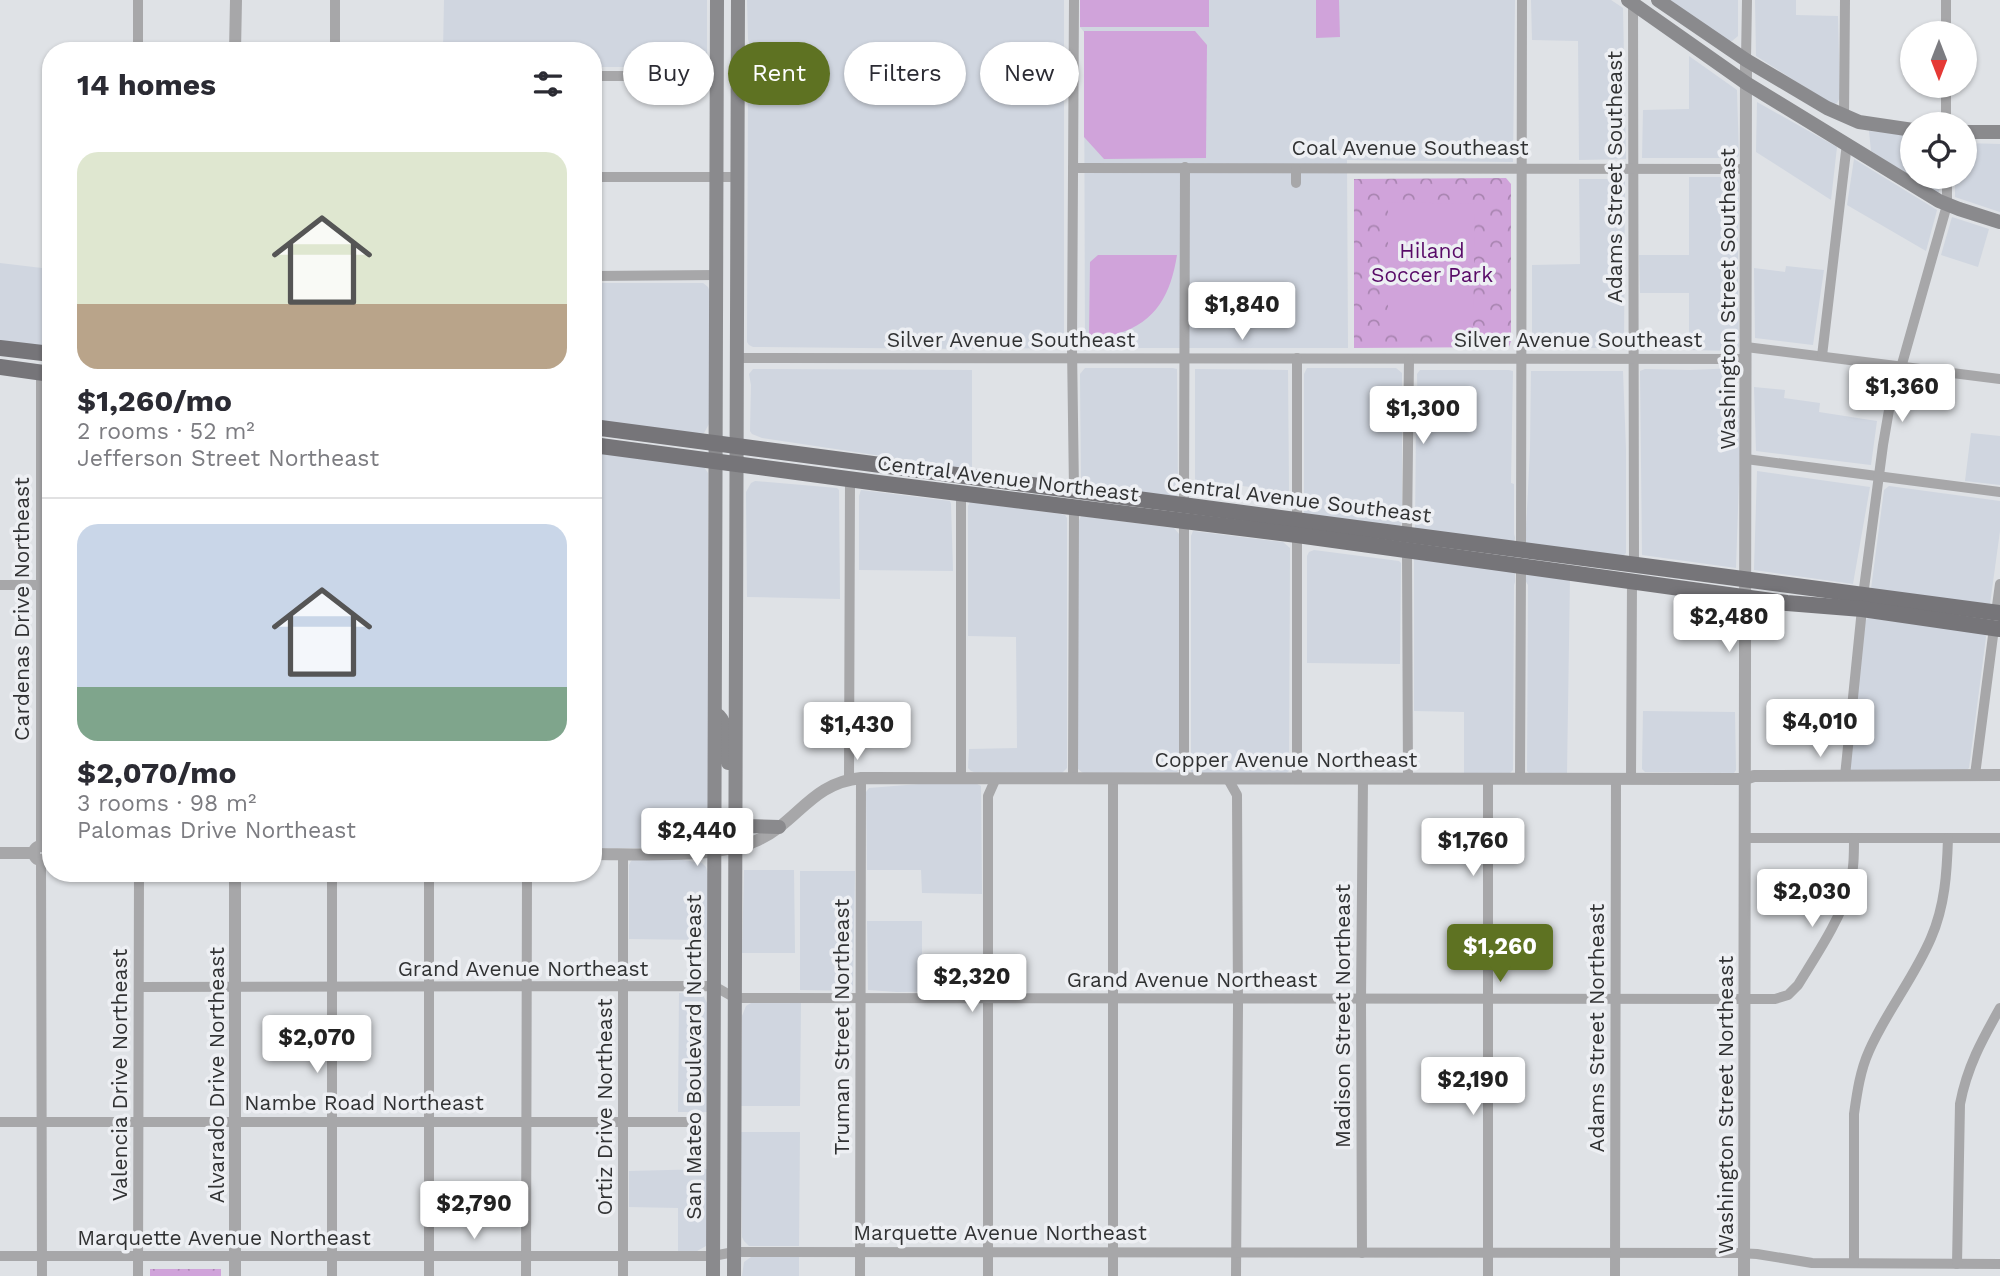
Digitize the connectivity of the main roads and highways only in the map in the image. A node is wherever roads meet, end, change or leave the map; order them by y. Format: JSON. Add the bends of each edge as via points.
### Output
{"nodes":[{"id":1,"x":717,"y":0,"type":"edge"},
{"id":2,"x":738,"y":0,"type":"edge"},
{"id":3,"x":1658,"y":0,"type":"edge"},
{"id":4,"x":1631,"y":1,"type":"edge"},
{"id":5,"x":1900,"y":129,"type":"edge"},
{"id":6,"x":1977,"y":132,"type":"edge"},
{"id":7,"x":2000,"y":132,"type":"edge"},
{"id":8,"x":2000,"y":222,"type":"edge"},
{"id":9,"x":0,"y":348,"type":"edge"},
{"id":10,"x":42,"y":353,"type":"edge"},
{"id":11,"x":0,"y":367,"type":"edge"},
{"id":12,"x":42,"y":372,"type":"edge"},
{"id":13,"x":602,"y":428,"type":"edge"},
{"id":14,"x":716,"y":442,"type":"junction"},
{"id":15,"x":738,"y":445,"type":"junction"},
{"id":16,"x":602,"y":446,"type":"edge"},
{"id":17,"x":716,"y":461,"type":"junction"},
{"id":18,"x":738,"y":464,"type":"junction"},
{"id":19,"x":1184,"y":513,"type":"junction"},
{"id":20,"x":1633,"y":573,"type":"junction"},
{"id":21,"x":1863,"y":602,"type":"junction"},
{"id":22,"x":1998,"y":621,"type":"edge"},
{"id":23,"x":715,"y":713,"type":"junction"},
{"id":24,"x":736,"y":791,"type":"junction"},
{"id":25,"x":736,"y":819,"type":"junction"},
{"id":26,"x":779,"y":827,"type":"road end"},
{"id":27,"x":713,"y":1276,"type":"edge"},
{"id":28,"x":734,"y":1276,"type":"edge"}],
"edges":[{"from":1,"to":14,"type":"main road","name":"San Mateo Boulevard Northeast"},
{"from":2,"to":15,"type":"main road","name":"San Mateo Boulevard Northeast"},
{"from":3,"to":5,"type":"main road","via":[[1827,108],[1878,126]]},
{"from":4,"to":8,"type":"main road","via":[[1746,83],[1947,205]]},
{"from":6,"to":7,"type":"main road"},
{"from":9,"to":10,"type":"main road"},
{"from":11,"to":12,"type":"main road"},
{"from":13,"to":14,"type":"main road","name":"Central Avenue Southeast"},
{"from":14,"to":15,"type":"main road","name":"Central Avenue Southeast"},
{"from":14,"to":17,"type":"main road","name":"San Mateo Boulevard Northeast"},
{"from":15,"to":18,"type":"main road","name":"San Mateo Boulevard Northeast"},
{"from":15,"to":19,"type":"main road","name":"Central Avenue Southeast","via":[[1074,491]]},
{"from":16,"to":17,"type":"main road","name":"Central Avenue Northeast"},
{"from":17,"to":18,"type":"main road","name":"Central Avenue Northeast"},
{"from":17,"to":23,"type":"main road","name":"San Mateo Boulevard Northeast"},
{"from":18,"to":19,"type":"main road","name":"Central Avenue Northeast","via":[[1073,508]]},
{"from":18,"to":24,"type":"main road","name":"San Mateo Boulevard Northeast"},
{"from":19,"to":20,"type":"main road","name":"Central Avenue Northeast"},
{"from":20,"to":21,"type":"main road","via":[[1745,580]]},
{"from":20,"to":21,"type":"main road","name":"Central Avenue Northeast","via":[[1745,597],[1822,607]]},
{"from":21,"to":22,"type":"main road","name":"Central Avenue Northeast"},
{"from":23,"to":24,"type":"main road","via":[[724,720],[729,782]]},
{"from":23,"to":27,"type":"main road","name":"San Mateo Boulevard Northeast"},
{"from":24,"to":25,"type":"main road","name":"San Mateo Boulevard Northeast"},
{"from":25,"to":26,"type":"main road","via":[[747,827]]},
{"from":25,"to":28,"type":"main road","name":"San Mateo Boulevard Northeast"}]}
